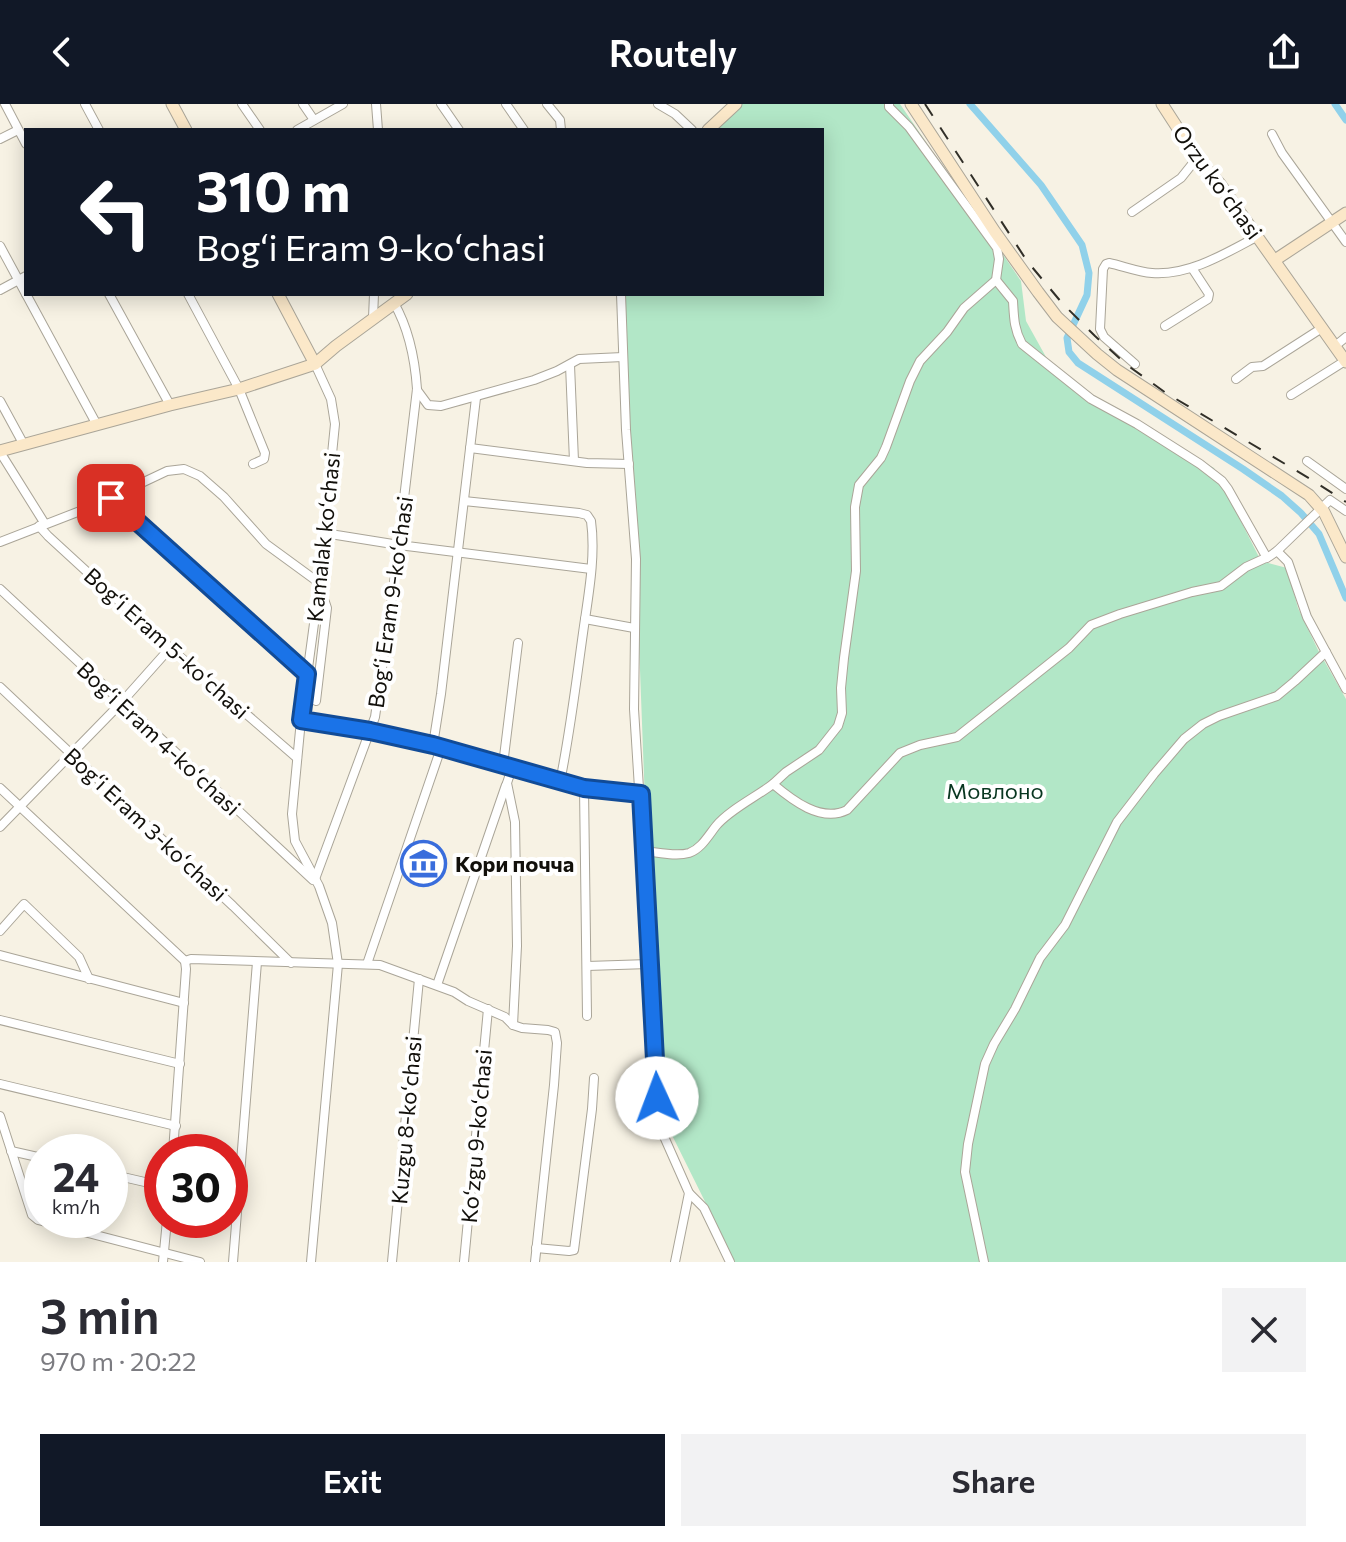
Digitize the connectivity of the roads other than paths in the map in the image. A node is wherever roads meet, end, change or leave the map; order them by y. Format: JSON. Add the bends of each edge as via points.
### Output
{"nodes":[{"id":1,"x":5,"y":104,"type":"edge"},
{"id":2,"x":85,"y":104,"type":"edge"},
{"id":3,"x":172,"y":104,"type":"edge"},
{"id":4,"x":242,"y":104,"type":"edge"},
{"id":5,"x":303,"y":104,"type":"edge"},
{"id":6,"x":343,"y":104,"type":"edge"},
{"id":7,"x":376,"y":104,"type":"edge"},
{"id":8,"x":441,"y":104,"type":"edge"},
{"id":9,"x":506,"y":104,"type":"edge"},
{"id":10,"x":547,"y":104,"type":"edge"},
{"id":11,"x":658,"y":104,"type":"edge"},
{"id":12,"x":889,"y":104,"type":"edge"},
{"id":13,"x":911,"y":104,"type":"edge"},
{"id":14,"x":1162,"y":104,"type":"edge"},
{"id":15,"x":733,"y":105,"type":"edge"},
{"id":16,"x":676,"y":109,"type":"edge"},
{"id":17,"x":314,"y":120,"type":"junction"},
{"id":18,"x":98,"y":128,"type":"edge"},
{"id":19,"x":185,"y":128,"type":"edge"},
{"id":20,"x":259,"y":128,"type":"edge"},
{"id":21,"x":300,"y":128,"type":"edge"},
{"id":22,"x":378,"y":128,"type":"edge"},
{"id":23,"x":458,"y":128,"type":"edge"},
{"id":24,"x":523,"y":128,"type":"edge"},
{"id":25,"x":561,"y":128,"type":"edge"},
{"id":26,"x":690,"y":128,"type":"edge"},
{"id":27,"x":710,"y":128,"type":"edge"},
{"id":28,"x":18,"y":130,"type":"junction"},
{"id":29,"x":1272,"y":134,"type":"dead end"},
{"id":30,"x":0,"y":139,"type":"edge"},
{"id":31,"x":24,"y":140,"type":"edge"},
{"id":32,"x":1197,"y":158,"type":"junction"},
{"id":33,"x":1132,"y":212,"type":"dead end"},
{"id":34,"x":1346,"y":213,"type":"edge"},
{"id":35,"x":1332,"y":223,"type":"junction"},
{"id":36,"x":1258,"y":236,"type":"junction"},
{"id":37,"x":1346,"y":242,"type":"edge"},
{"id":38,"x":0,"y":246,"type":"edge"},
{"id":39,"x":1275,"y":260,"type":"junction"},
{"id":40,"x":1192,"y":268,"type":"junction"},
{"id":41,"x":22,"y":278,"type":"edge"},
{"id":42,"x":996,"y":280,"type":"junction"},
{"id":43,"x":0,"y":290,"type":"edge"},
{"id":44,"x":27,"y":296,"type":"edge"},
{"id":45,"x":110,"y":296,"type":"edge"},
{"id":46,"x":189,"y":296,"type":"edge"},
{"id":47,"x":279,"y":296,"type":"edge"},
{"id":48,"x":374,"y":296,"type":"edge"},
{"id":49,"x":404,"y":296,"type":"edge"},
{"id":50,"x":621,"y":296,"type":"edge"},
{"id":51,"x":394,"y":303,"type":"junction"},
{"id":52,"x":373,"y":318,"type":"junction"},
{"id":53,"x":1165,"y":326,"type":"dead end"},
{"id":54,"x":1322,"y":328,"type":"junction"},
{"id":55,"x":1346,"y":337,"type":"edge"},
{"id":56,"x":1335,"y":346,"type":"junction"},
{"id":57,"x":623,"y":357,"type":"junction"},
{"id":58,"x":1346,"y":361,"type":"edge"},
{"id":59,"x":315,"y":364,"type":"junction"},
{"id":60,"x":1135,"y":364,"type":"dead end"},
{"id":61,"x":570,"y":365,"type":"junction"},
{"id":62,"x":1236,"y":379,"type":"dead end"},
{"id":63,"x":239,"y":389,"type":"junction"},
{"id":64,"x":417,"y":389,"type":"junction"},
{"id":65,"x":1291,"y":395,"type":"dead end"},
{"id":66,"x":476,"y":398,"type":"junction"},
{"id":67,"x":0,"y":401,"type":"edge"},
{"id":68,"x":170,"y":405,"type":"junction"},
{"id":69,"x":97,"y":425,"type":"junction"},
{"id":70,"x":24,"y":445,"type":"junction"},
{"id":71,"x":470,"y":448,"type":"junction"},
{"id":72,"x":0,"y":452,"type":"edge"},
{"id":73,"x":574,"y":461,"type":"junction"},
{"id":74,"x":1307,"y":461,"type":"dead end"},
{"id":75,"x":253,"y":464,"type":"dead end"},
{"id":76,"x":629,"y":464,"type":"junction"},
{"id":77,"x":1346,"y":489,"type":"edge"},
{"id":78,"x":111,"y":498,"type":"junction"},
{"id":79,"x":464,"y":501,"type":"junction"},
{"id":80,"x":1320,"y":511,"type":"junction"},
{"id":81,"x":1346,"y":511,"type":"edge"},
{"id":82,"x":42,"y":525,"type":"junction"},
{"id":83,"x":324,"y":533,"type":"junction"},
{"id":84,"x":0,"y":542,"type":"edge"},
{"id":85,"x":399,"y":545,"type":"junction"},
{"id":86,"x":1277,"y":551,"type":"junction"},
{"id":87,"x":458,"y":552,"type":"junction"},
{"id":88,"x":1346,"y":557,"type":"edge"},
{"id":89,"x":1267,"y":558,"type":"junction"},
{"id":90,"x":591,"y":569,"type":"junction"},
{"id":91,"x":318,"y":582,"type":"junction"},
{"id":92,"x":0,"y":589,"type":"edge"},
{"id":93,"x":318,"y":594,"type":"junction"},
{"id":94,"x":585,"y":619,"type":"junction"},
{"id":95,"x":634,"y":628,"type":"junction"},
{"id":96,"x":518,"y":643,"type":"dead end"},
{"id":97,"x":170,"y":648,"type":"junction"},
{"id":98,"x":1326,"y":652,"type":"junction"},
{"id":99,"x":307,"y":674,"type":"junction"},
{"id":100,"x":0,"y":687,"type":"edge"},
{"id":101,"x":1346,"y":689,"type":"edge"},
{"id":102,"x":316,"y":701,"type":"dead end"},
{"id":103,"x":121,"y":703,"type":"junction"},
{"id":104,"x":301,"y":720,"type":"junction"},
{"id":105,"x":370,"y":731,"type":"junction"},
{"id":106,"x":437,"y":746,"type":"junction"},
{"id":107,"x":72,"y":753,"type":"junction"},
{"id":108,"x":297,"y":758,"type":"junction"},
{"id":109,"x":507,"y":767,"type":"junction"},
{"id":110,"x":560,"y":782,"type":"junction"},
{"id":111,"x":507,"y":783,"type":"junction"},
{"id":112,"x":773,"y":784,"type":"junction"},
{"id":113,"x":0,"y":788,"type":"edge"},
{"id":114,"x":584,"y":788,"type":"junction"},
{"id":115,"x":641,"y":794,"type":"junction"},
{"id":116,"x":20,"y":807,"type":"junction"},
{"id":117,"x":0,"y":827,"type":"edge"},
{"id":118,"x":644,"y":851,"type":"junction"},
{"id":119,"x":317,"y":883,"type":"junction"},
{"id":120,"x":0,"y":931,"type":"edge"},
{"id":121,"x":0,"y":955,"type":"edge"},
{"id":122,"x":185,"y":961,"type":"junction"},
{"id":123,"x":257,"y":962,"type":"junction"},
{"id":124,"x":291,"y":963,"type":"junction"},
{"id":125,"x":338,"y":964,"type":"junction"},
{"id":126,"x":367,"y":964,"type":"junction"},
{"id":127,"x":649,"y":964,"type":"junction"},
{"id":128,"x":587,"y":966,"type":"junction"},
{"id":129,"x":89,"y":979,"type":"junction"},
{"id":130,"x":419,"y":979,"type":"junction"},
{"id":131,"x":437,"y":985,"type":"junction"},
{"id":132,"x":184,"y":1003,"type":"junction"},
{"id":133,"x":488,"y":1009,"type":"junction"},
{"id":134,"x":587,"y":1016,"type":"dead end"},
{"id":135,"x":0,"y":1020,"type":"edge"},
{"id":136,"x":513,"y":1025,"type":"junction"},
{"id":137,"x":180,"y":1064,"type":"junction"},
{"id":138,"x":594,"y":1078,"type":"dead end"},
{"id":139,"x":0,"y":1084,"type":"edge"},
{"id":140,"x":0,"y":1116,"type":"edge"},
{"id":141,"x":176,"y":1126,"type":"junction"},
{"id":142,"x":175,"y":1134,"type":"edge"},
{"id":143,"x":11,"y":1151,"type":"junction"},
{"id":144,"x":24,"y":1154,"type":"edge"},
{"id":145,"x":689,"y":1193,"type":"junction"},
{"id":146,"x":166,"y":1238,"type":"edge"},
{"id":147,"x":536,"y":1248,"type":"junction"},
{"id":148,"x":678,"y":1250,"type":"junction"},
{"id":149,"x":164,"y":1258,"type":"edge"},
{"id":150,"x":200,"y":1262,"type":"edge"},
{"id":151,"x":233,"y":1262,"type":"edge"},
{"id":152,"x":311,"y":1262,"type":"edge"},
{"id":153,"x":392,"y":1262,"type":"edge"},
{"id":154,"x":464,"y":1262,"type":"edge"},
{"id":155,"x":535,"y":1262,"type":"edge"},
{"id":156,"x":675,"y":1262,"type":"edge"},
{"id":157,"x":684,"y":1262,"type":"edge"},
{"id":158,"x":730,"y":1262,"type":"edge"},
{"id":159,"x":984,"y":1262,"type":"edge"}],
"edges":[{"from":1,"to":28,"type":"street"},
{"from":2,"to":18,"type":"street"},
{"from":3,"to":19,"type":"street"},
{"from":4,"to":20,"type":"street"},
{"from":5,"to":17,"type":"street"},
{"from":6,"to":17,"type":"street"},
{"from":7,"to":22,"type":"street"},
{"from":8,"to":23,"type":"street"},
{"from":9,"to":24,"type":"street"},
{"from":10,"to":25,"type":"street"},
{"from":11,"to":16,"type":"street"},
{"from":12,"to":42,"type":"street","via":[[997,248]]},
{"from":13,"to":80,"type":"street","via":[[1057,317],[1117,370],[1287,479]]},
{"from":14,"to":32,"type":"street","name":"Orzu koʻchasi"},
{"from":15,"to":27,"type":"street"},
{"from":16,"to":26,"type":"street"},
{"from":17,"to":21,"type":"street"},
{"from":28,"to":30,"type":"street"},
{"from":28,"to":31,"type":"street"},
{"from":29,"to":35,"type":"street"},
{"from":32,"to":33,"type":"street","via":[[1181,178]]},
{"from":32,"to":36,"type":"street","name":"Orzu koʻchasi"},
{"from":34,"to":35,"type":"street"},
{"from":35,"to":37,"type":"street"},
{"from":35,"to":39,"type":"street"},
{"from":36,"to":39,"type":"street","name":"Orzu koʻchasi"},
{"from":36,"to":40,"type":"street"},
{"from":38,"to":41,"type":"street"},
{"from":39,"to":54,"type":"street","name":"Orzu koʻchasi"},
{"from":40,"to":53,"type":"street","via":[[1208,299]]},
{"from":40,"to":60,"type":"street","via":[[1151,273],[1104,266],[1100,329]]},
{"from":41,"to":43,"type":"street"},
{"from":42,"to":89,"type":"street","via":[[1013,301],[1015,332],[1022,344],[1091,399],[1222,481]]},
{"from":42,"to":112,"type":"street","via":[[964,308],[920,361],[881,458],[859,485],[842,713],[819,750]]},
{"from":44,"to":69,"type":"street"},
{"from":45,"to":68,"type":"street"},
{"from":46,"to":63,"type":"street"},
{"from":47,"to":59,"type":"street","name":"Kamalak koʻchasi"},
{"from":48,"to":52,"type":"street"},
{"from":49,"to":51,"type":"street"},
{"from":50,"to":57,"type":"street"},
{"from":51,"to":52,"type":"street"},
{"from":51,"to":64,"type":"street","name":"Bogʻi Eram 9-koʻchasi","via":[[409,340]]},
{"from":52,"to":59,"type":"street"},
{"from":54,"to":56,"type":"street","name":"Orzu koʻchasi"},
{"from":54,"to":62,"type":"street"},
{"from":55,"to":56,"type":"street"},
{"from":56,"to":58,"type":"street","name":"Orzu koʻchasi"},
{"from":57,"to":61,"type":"street","via":[[584,358]]},
{"from":57,"to":76,"type":"street"},
{"from":58,"to":65,"type":"street"},
{"from":59,"to":63,"type":"street"},
{"from":59,"to":83,"type":"street","name":"Kamalak koʻchasi","via":[[331,399],[335,424]]},
{"from":61,"to":66,"type":"street"},
{"from":61,"to":73,"type":"street"},
{"from":63,"to":68,"type":"street"},
{"from":63,"to":75,"type":"street","via":[[265,453]]},
{"from":64,"to":66,"type":"street","via":[[434,406]]},
{"from":64,"to":85,"type":"street","name":"Bogʻi Eram 9-koʻchasi"},
{"from":66,"to":71,"type":"street"},
{"from":67,"to":70,"type":"street"},
{"from":68,"to":69,"type":"street"},
{"from":69,"to":70,"type":"street"},
{"from":70,"to":72,"type":"street"},
{"from":71,"to":73,"type":"street"},
{"from":71,"to":79,"type":"street"},
{"from":72,"to":82,"type":"street","name":"Bogʻi Eram 5-koʻchasi"},
{"from":73,"to":76,"type":"street"},
{"from":74,"to":77,"type":"street"},
{"from":76,"to":95,"type":"street","via":[[636,559]]},
{"from":78,"to":82,"type":"street"},
{"from":78,"to":91,"type":"street","via":[[167,471],[193,472],[266,544]]},
{"from":78,"to":99,"type":"street"},
{"from":79,"to":87,"type":"street"},
{"from":79,"to":90,"type":"street","via":[[587,515],[592,526]]},
{"from":80,"to":81,"type":"street","via":[[1330,500]]},
{"from":80,"to":86,"type":"street"},
{"from":80,"to":88,"type":"street"},
{"from":82,"to":84,"type":"street"},
{"from":82,"to":97,"type":"street","name":"Bogʻi Eram 5-koʻchasi"},
{"from":83,"to":85,"type":"street"},
{"from":83,"to":91,"type":"street","name":"Kamalak koʻchasi"},
{"from":85,"to":87,"type":"street"},
{"from":85,"to":105,"type":"street","name":"Bogʻi Eram 9-koʻchasi"},
{"from":86,"to":89,"type":"street"},
{"from":86,"to":98,"type":"street","via":[[1288,562]]},
{"from":87,"to":90,"type":"street"},
{"from":87,"to":106,"type":"street"},
{"from":89,"to":112,"type":"street","via":[[1221,586],[1091,625],[957,737],[900,753],[847,810],[823,813],[805,807]]},
{"from":90,"to":94,"type":"street"},
{"from":91,"to":93,"type":"street","name":"Kamalak koʻchasi"},
{"from":92,"to":103,"type":"street","name":"Bogʻi Eram 4-koʻchasi"},
{"from":93,"to":99,"type":"street","name":"Kamalak koʻchasi"},
{"from":93,"to":102,"type":"street","via":[[327,608]]},
{"from":94,"to":95,"type":"street"},
{"from":94,"to":110,"type":"street"},
{"from":95,"to":115,"type":"street"},
{"from":96,"to":109,"type":"street"},
{"from":97,"to":103,"type":"street"},
{"from":97,"to":108,"type":"street","name":"Bogʻi Eram 5-koʻchasi"},
{"from":98,"to":101,"type":"street"},
{"from":98,"to":159,"type":"street","via":[[1277,696],[1219,716],[1184,739],[1117,822],[1065,925],[1040,958],[985,1064],[968,1144],[965,1172]]},
{"from":99,"to":104,"type":"street","name":"Kamalak koʻchasi"},
{"from":100,"to":107,"type":"street","name":"Bogʻi Eram 3-koʻchasi"},
{"from":103,"to":107,"type":"street"},
{"from":103,"to":119,"type":"street","name":"Bogʻi Eram 4-koʻchasi"},
{"from":104,"to":105,"type":"street"},
{"from":104,"to":108,"type":"street","name":"Kamalak koʻchasi"},
{"from":105,"to":106,"type":"street","name":"Bogʻi Eram 9-koʻchasi"},
{"from":105,"to":119,"type":"street"},
{"from":106,"to":109,"type":"street","name":"Bogʻi Eram 9-koʻchasi"},
{"from":106,"to":126,"type":"street"},
{"from":107,"to":116,"type":"street"},
{"from":107,"to":124,"type":"street","name":"Bogʻi Eram 3-koʻchasi"},
{"from":108,"to":119,"type":"street","name":"Kamalak koʻchasi","via":[[295,841]]},
{"from":109,"to":110,"type":"street","name":"Bogʻi Eram 9-koʻchasi"},
{"from":109,"to":111,"type":"street"},
{"from":110,"to":114,"type":"street","name":"Bogʻi Eram 9-koʻchasi"},
{"from":111,"to":131,"type":"street"},
{"from":111,"to":136,"type":"street","via":[[515,822]]},
{"from":112,"to":118,"type":"street","via":[[724,818],[692,852]]},
{"from":113,"to":116,"type":"street"},
{"from":114,"to":115,"type":"street","name":"Bogʻi Eram 9-koʻchasi"},
{"from":114,"to":128,"type":"street"},
{"from":115,"to":118,"type":"street"},
{"from":116,"to":117,"type":"street"},
{"from":116,"to":122,"type":"street"},
{"from":118,"to":127,"type":"street"},
{"from":119,"to":125,"type":"street","name":"Kamalak koʻchasi","via":[[332,923]]},
{"from":120,"to":129,"type":"street","via":[[24,904],[79,957]]},
{"from":121,"to":129,"type":"street"},
{"from":122,"to":123,"type":"street"},
{"from":122,"to":132,"type":"street"},
{"from":123,"to":124,"type":"street"},
{"from":123,"to":151,"type":"street"},
{"from":124,"to":125,"type":"street"},
{"from":125,"to":126,"type":"street"},
{"from":125,"to":152,"type":"street","name":"Kamalak koʻchasi"},
{"from":126,"to":130,"type":"street"},
{"from":127,"to":128,"type":"street"},
{"from":127,"to":145,"type":"street","via":[[657,1115]]},
{"from":128,"to":134,"type":"street"},
{"from":129,"to":132,"type":"street"},
{"from":130,"to":131,"type":"street"},
{"from":130,"to":153,"type":"street","name":"Kuzgu 8-koʻchasi"},
{"from":131,"to":133,"type":"street"},
{"from":132,"to":137,"type":"street"},
{"from":133,"to":136,"type":"street"},
{"from":133,"to":154,"type":"street","name":"Koʻzgu 9-koʻchasi"},
{"from":135,"to":137,"type":"street"},
{"from":136,"to":147,"type":"street","via":[[555,1032],[557,1043]]},
{"from":137,"to":141,"type":"street"},
{"from":138,"to":147,"type":"street","via":[[574,1250]]},
{"from":139,"to":141,"type":"street"},
{"from":140,"to":143,"type":"street"},
{"from":141,"to":142,"type":"street"},
{"from":143,"to":144,"type":"street"},
{"from":143,"to":149,"type":"street","via":[[38,1220]]},
{"from":145,"to":148,"type":"street"},
{"from":145,"to":158,"type":"street","via":[[704,1208]]},
{"from":146,"to":149,"type":"street"},
{"from":147,"to":155,"type":"street"},
{"from":148,"to":156,"type":"street"},
{"from":148,"to":157,"type":"street"},
{"from":149,"to":150,"type":"street"}]}
